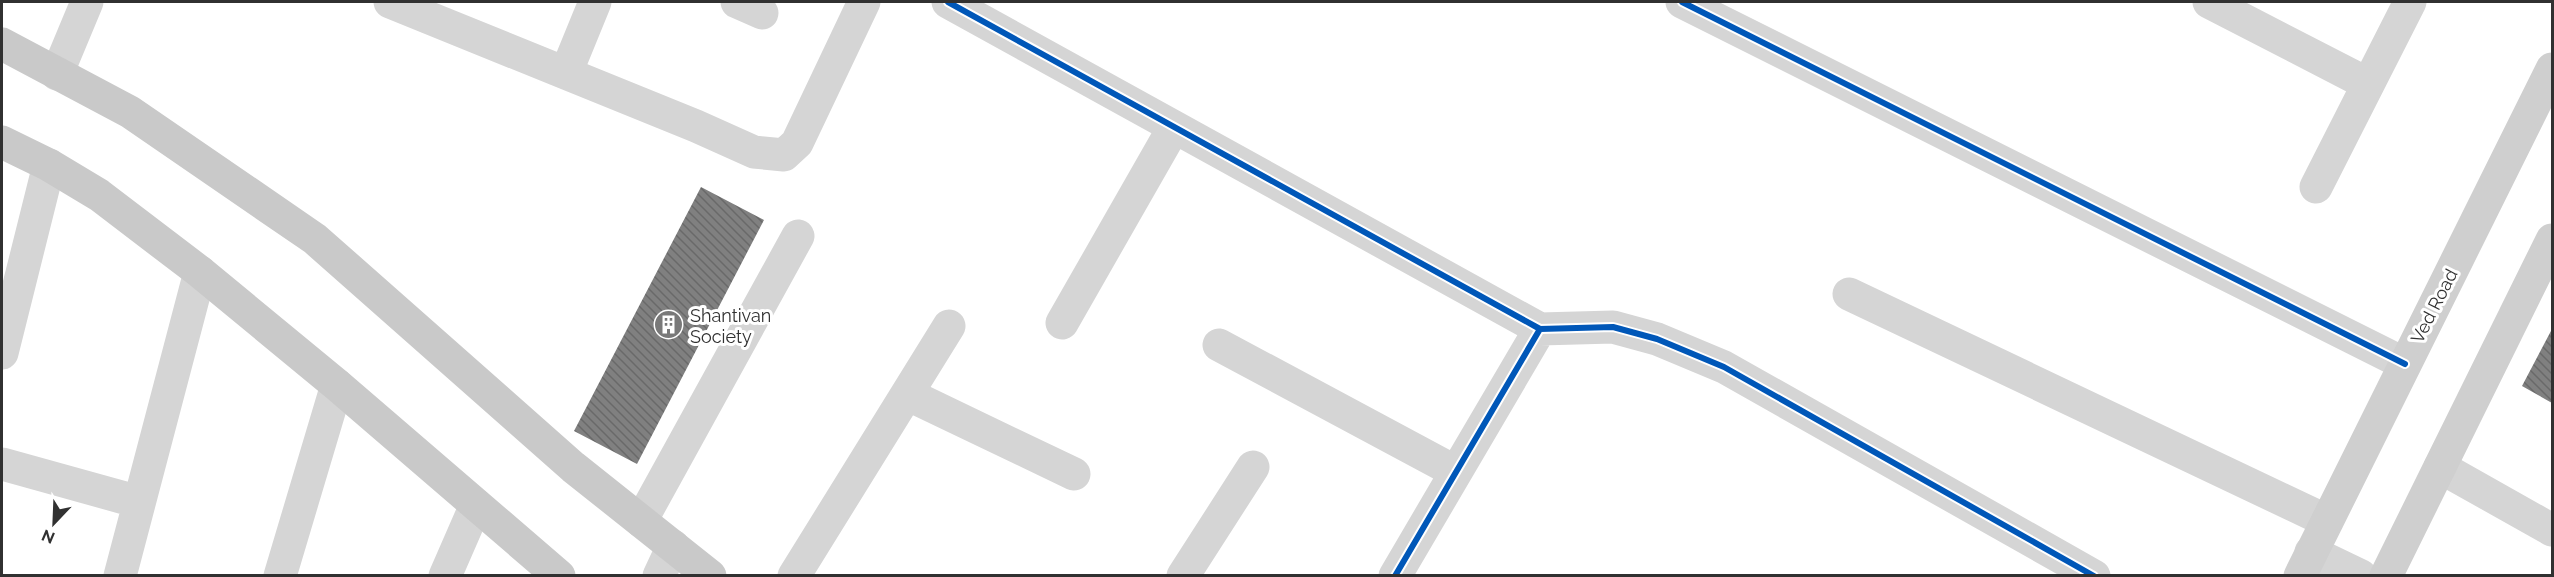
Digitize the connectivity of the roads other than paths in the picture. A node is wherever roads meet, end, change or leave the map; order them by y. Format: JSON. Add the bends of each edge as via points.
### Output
{"nodes":[{"id":1,"x":87,"y":2,"type":"edge"},
{"id":2,"x":595,"y":2,"type":"edge"},
{"id":3,"x":864,"y":2,"type":"edge"},
{"id":4,"x":948,"y":2,"type":"edge"},
{"id":5,"x":1682,"y":2,"type":"edge"},
{"id":6,"x":2209,"y":2,"type":"edge"},
{"id":7,"x":2410,"y":2,"type":"edge"},
{"id":8,"x":396,"y":3,"type":"edge"},
{"id":9,"x":2,"y":44,"type":"edge"},
{"id":10,"x":2553,"y":69,"type":"edge"},
{"id":11,"x":566,"y":73,"type":"junction"},
{"id":12,"x":57,"y":74,"type":"junction"},
{"id":13,"x":2368,"y":84,"type":"junction"},
{"id":14,"x":1174,"y":127,"type":"junction"},
{"id":15,"x":2,"y":142,"type":"edge"},
{"id":16,"x":49,"y":165,"type":"junction"},
{"id":17,"x":2316,"y":187,"type":"dead end"},
{"id":18,"x":798,"y":236,"type":"dead end"},
{"id":19,"x":2551,"y":249,"type":"edge"},
{"id":20,"x":200,"y":272,"type":"junction"},
{"id":21,"x":1849,"y":294,"type":"dead end"},
{"id":22,"x":1062,"y":323,"type":"dead end"},
{"id":23,"x":949,"y":326,"type":"dead end"},
{"id":24,"x":1539,"y":329,"type":"junction"},
{"id":25,"x":1220,"y":345,"type":"dead end"},
{"id":26,"x":2,"y":353,"type":"edge"},
{"id":27,"x":2405,"y":364,"type":"junction"},
{"id":28,"x":337,"y":385,"type":"junction"},
{"id":29,"x":907,"y":394,"type":"junction"},
{"id":30,"x":2,"y":464,"type":"edge"},
{"id":31,"x":1253,"y":467,"type":"dead end"},
{"id":32,"x":2440,"y":467,"type":"junction"},
{"id":33,"x":1456,"y":472,"type":"junction"},
{"id":34,"x":1074,"y":474,"type":"dead end"},
{"id":35,"x":139,"y":502,"type":"junction"},
{"id":36,"x":476,"y":505,"type":"junction"},
{"id":37,"x":641,"y":521,"type":"junction"},
{"id":38,"x":2327,"y":521,"type":"junction"},
{"id":39,"x":2553,"y":530,"type":"edge"},
{"id":40,"x":673,"y":546,"type":"junction"},
{"id":41,"x":2305,"y":564,"type":"edge"},
{"id":42,"x":120,"y":576,"type":"edge"},
{"id":43,"x":280,"y":576,"type":"edge"},
{"id":44,"x":445,"y":576,"type":"edge"},
{"id":45,"x":559,"y":576,"type":"edge"},
{"id":46,"x":658,"y":576,"type":"edge"},
{"id":47,"x":710,"y":576,"type":"edge"},
{"id":48,"x":794,"y":576,"type":"edge"},
{"id":49,"x":1183,"y":576,"type":"edge"},
{"id":50,"x":1395,"y":576,"type":"edge"},
{"id":51,"x":2094,"y":576,"type":"edge"},
{"id":52,"x":2361,"y":576,"type":"edge"},
{"id":53,"x":2386,"y":576,"type":"edge"}],
"edges":[{"from":1,"to":12,"type":"street"},
{"from":2,"to":11,"type":"street"},
{"from":3,"to":11,"type":"street","via":[[796,142],[784,155],[754,152]]},
{"from":4,"to":14,"type":"street"},
{"from":5,"to":27,"type":"street"},
{"from":6,"to":13,"type":"street"},
{"from":7,"to":13,"type":"street"},
{"from":8,"to":11,"type":"street"},
{"from":9,"to":12,"type":"main road"},
{"from":10,"to":27,"type":"main road","name":"Ved Road"},
{"from":12,"to":37,"type":"main road","via":[[130,112],[315,239],[573,467]]},
{"from":13,"to":17,"type":"street"},
{"from":14,"to":22,"type":"street"},
{"from":14,"to":24,"type":"street"},
{"from":15,"to":16,"type":"main road"},
{"from":16,"to":20,"type":"main road","via":[[99,195]]},
{"from":16,"to":26,"type":"street"},
{"from":18,"to":37,"type":"street"},
{"from":19,"to":32,"type":"main road"},
{"from":20,"to":28,"type":"main road"},
{"from":20,"to":35,"type":"street"},
{"from":21,"to":38,"type":"street"},
{"from":23,"to":29,"type":"street"},
{"from":24,"to":33,"type":"street"},
{"from":24,"to":51,"type":"street","via":[[1613,327],[1657,339],[1724,367]]},
{"from":25,"to":33,"type":"street"},
{"from":27,"to":38,"type":"main road","name":"Ved Road"},
{"from":28,"to":36,"type":"main road"},
{"from":28,"to":43,"type":"street"},
{"from":29,"to":34,"type":"street"},
{"from":29,"to":48,"type":"street"},
{"from":30,"to":35,"type":"street"},
{"from":31,"to":49,"type":"street"},
{"from":32,"to":39,"type":"street"},
{"from":32,"to":53,"type":"main road"},
{"from":33,"to":50,"type":"street"},
{"from":35,"to":42,"type":"street"},
{"from":36,"to":44,"type":"street"},
{"from":36,"to":45,"type":"main road"},
{"from":37,"to":40,"type":"main road"},
{"from":38,"to":41,"type":"main road","name":"Ved Road"},
{"from":40,"to":46,"type":"street"},
{"from":40,"to":47,"type":"main road"},
{"from":41,"to":52,"type":"street"}]}
